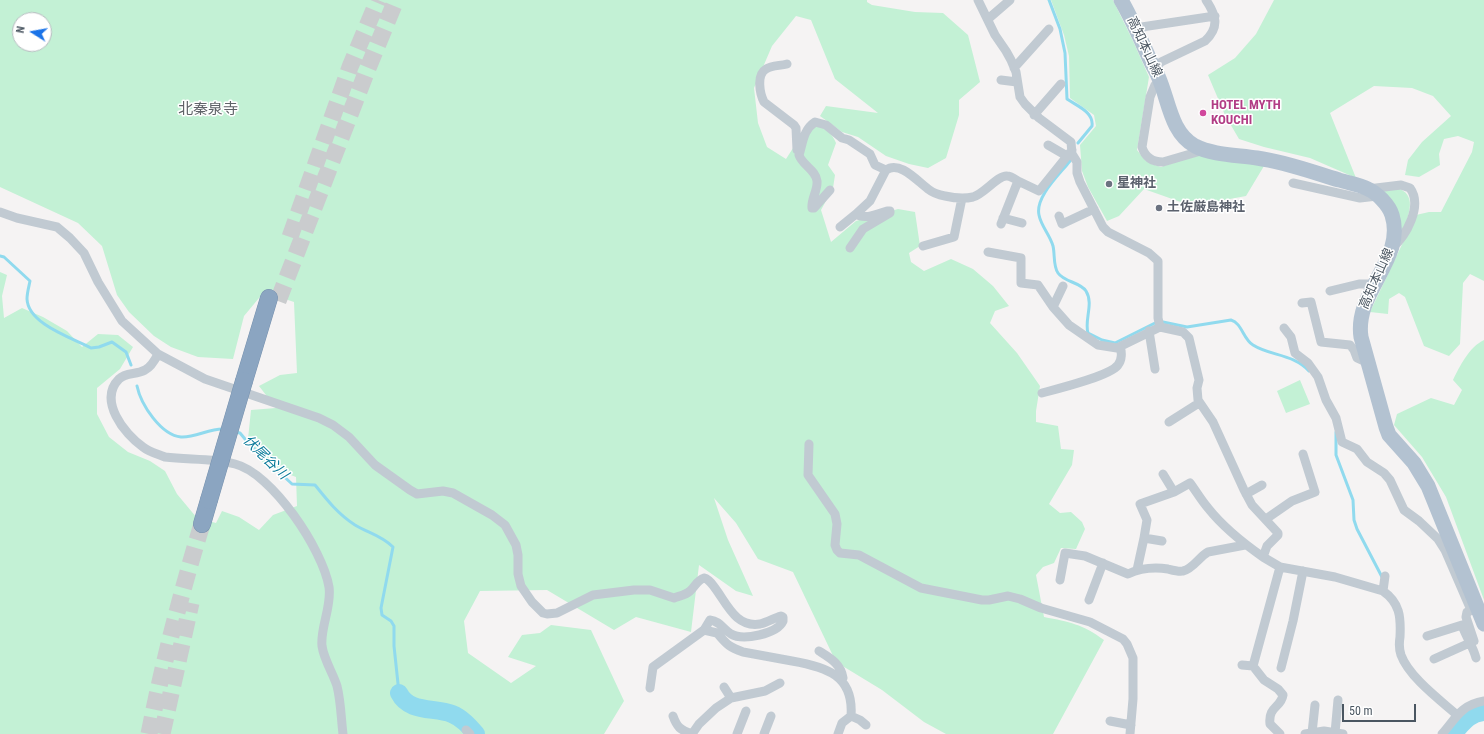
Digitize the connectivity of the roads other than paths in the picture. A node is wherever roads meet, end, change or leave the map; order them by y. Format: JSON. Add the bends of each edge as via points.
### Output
{"nodes":[{"id":1,"x":978,"y":0,"type":"edge"},
{"id":2,"x":1010,"y":0,"type":"edge"},
{"id":3,"x":1121,"y":0,"type":"edge"},
{"id":4,"x":1206,"y":0,"type":"edge"},
{"id":5,"x":1215,"y":16,"type":"junction"},
{"id":6,"x":988,"y":19,"type":"junction"},
{"id":7,"x":1135,"y":28,"type":"junction"},
{"id":8,"x":1049,"y":30,"type":"dead end"},
{"id":9,"x":787,"y":64,"type":"dead end"},
{"id":10,"x":1014,"y":68,"type":"junction"},
{"id":11,"x":1154,"y":69,"type":"junction"},
{"id":12,"x":1001,"y":80,"type":"dead end"},
{"id":13,"x":1018,"y":82,"type":"junction"},
{"id":14,"x":1161,"y":83,"type":"junction"},
{"id":15,"x":1061,"y":84,"type":"dead end"},
{"id":16,"x":1034,"y":115,"type":"junction"},
{"id":17,"x":1048,"y":145,"type":"dead end"},
{"id":18,"x":1204,"y":150,"type":"junction"},
{"id":19,"x":1070,"y":153,"type":"junction"},
{"id":20,"x":799,"y":155,"type":"junction"},
{"id":21,"x":886,"y":170,"type":"junction"},
{"id":22,"x":1018,"y":181,"type":"junction"},
{"id":23,"x":1293,"y":183,"type":"dead end"},
{"id":24,"x":830,"y":190,"type":"dead end"},
{"id":25,"x":1372,"y":192,"type":"junction"},
{"id":26,"x":962,"y":198,"type":"junction"},
{"id":27,"x":1094,"y":209,"type":"junction"},
{"id":28,"x":0,"y":212,"type":"edge"},
{"id":29,"x":856,"y":214,"type":"junction"},
{"id":30,"x":1059,"y":216,"type":"dead end"},
{"id":31,"x":1022,"y":223,"type":"dead end"},
{"id":32,"x":840,"y":227,"type":"dead end"},
{"id":33,"x":923,"y":246,"type":"dead end"},
{"id":34,"x":850,"y":248,"type":"dead end"},
{"id":35,"x":1392,"y":248,"type":"junction"},
{"id":36,"x":988,"y":252,"type":"dead end"},
{"id":37,"x":1374,"y":284,"type":"junction"},
{"id":38,"x":1063,"y":286,"type":"dead end"},
{"id":39,"x":1330,"y":291,"type":"dead end"},
{"id":40,"x":273,"y":300,"type":"tunnel mouth"},
{"id":41,"x":1302,"y":303,"type":"dead end"},
{"id":42,"x":1053,"y":307,"type":"junction"},
{"id":43,"x":1159,"y":322,"type":"junction"},
{"id":44,"x":1284,"y":328,"type":"dead end"},
{"id":45,"x":1149,"y":331,"type":"junction"},
{"id":46,"x":1120,"y":347,"type":"junction"},
{"id":47,"x":158,"y":354,"type":"junction"},
{"id":48,"x":1368,"y":363,"type":"junction"},
{"id":49,"x":1155,"y":369,"type":"dead end"},
{"id":50,"x":1042,"y":393,"type":"dead end"},
{"id":51,"x":1200,"y":402,"type":"junction"},
{"id":52,"x":1169,"y":422,"type":"dead end"},
{"id":53,"x":809,"y":444,"type":"dead end"},
{"id":54,"x":1303,"y":454,"type":"dead end"},
{"id":55,"x":1163,"y":474,"type":"dead end"},
{"id":56,"x":1262,"y":485,"type":"dead end"},
{"id":57,"x":1174,"y":492,"type":"junction"},
{"id":58,"x":1246,"y":494,"type":"junction"},
{"id":59,"x":1266,"y":519,"type":"junction"},
{"id":60,"x":206,"y":524,"type":"tunnel mouth"},
{"id":61,"x":1144,"y":538,"type":"junction"},
{"id":62,"x":1162,"y":541,"type":"dead end"},
{"id":63,"x":1245,"y":545,"type":"junction"},
{"id":64,"x":1263,"y":557,"type":"junction"},
{"id":65,"x":1103,"y":564,"type":"junction"},
{"id":66,"x":1280,"y":567,"type":"junction"},
{"id":67,"x":1137,"y":570,"type":"junction"},
{"id":68,"x":1303,"y":571,"type":"junction"},
{"id":69,"x":1060,"y":580,"type":"dead end"},
{"id":70,"x":1089,"y":600,"type":"dead end"},
{"id":71,"x":1474,"y":610,"type":"junction"},
{"id":72,"x":1484,"y":624,"type":"edge"},
{"id":73,"x":704,"y":630,"type":"junction"},
{"id":74,"x":1427,"y":636,"type":"dead end"},
{"id":75,"x":1471,"y":643,"type":"junction"},
{"id":76,"x":819,"y":651,"type":"dead end"},
{"id":77,"x":1476,"y":658,"type":"dead end"},
{"id":78,"x":1434,"y":659,"type":"dead end"},
{"id":79,"x":1242,"y":665,"type":"dead end"},
{"id":80,"x":1254,"y":666,"type":"junction"},
{"id":81,"x":1281,"y":668,"type":"dead end"},
{"id":82,"x":842,"y":680,"type":"junction"},
{"id":83,"x":780,"y":682,"type":"dead end"},
{"id":84,"x":724,"y":687,"type":"dead end"},
{"id":85,"x":650,"y":688,"type":"dead end"},
{"id":86,"x":731,"y":698,"type":"junction"},
{"id":87,"x":1338,"y":700,"type":"dead end"},
{"id":88,"x":1484,"y":701,"type":"edge"},
{"id":89,"x":1314,"y":705,"type":"dead end"},
{"id":90,"x":746,"y":711,"type":"dead end"},
{"id":91,"x":1457,"y":715,"type":"junction"},
{"id":92,"x":673,"y":716,"type":"dead end"},
{"id":93,"x":771,"y":716,"type":"dead end"},
{"id":94,"x":851,"y":716,"type":"junction"},
{"id":95,"x":1110,"y":721,"type":"dead end"},
{"id":96,"x":866,"y":725,"type":"dead end"},
{"id":97,"x":1131,"y":729,"type":"edge"},
{"id":98,"x":687,"y":733,"type":"edge"},
{"id":99,"x":1308,"y":733,"type":"edge"},
{"id":100,"x":1339,"y":733,"type":"edge"},
{"id":101,"x":1445,"y":733,"type":"edge"},
{"id":102,"x":343,"y":734,"type":"edge"},
{"id":103,"x":737,"y":734,"type":"edge"},
{"id":104,"x":764,"y":734,"type":"edge"},
{"id":105,"x":838,"y":734,"type":"edge"},
{"id":106,"x":1280,"y":734,"type":"edge"}],
"edges":[{"from":1,"to":6,"type":"street"},
{"from":2,"to":6,"type":"street"},
{"from":3,"to":7,"type":"main road","name":"高知本山線"},
{"from":4,"to":5,"type":"street"},
{"from":5,"to":7,"type":"street"},
{"from":5,"to":11,"type":"street","via":[[1212,32],[1205,41],[1161,62]]},
{"from":6,"to":10,"type":"street"},
{"from":7,"to":11,"type":"main road","name":"高知本山線"},
{"from":8,"to":10,"type":"street"},
{"from":9,"to":20,"type":"street","via":[[766,69],[760,80],[764,102],[796,128]]},
{"from":10,"to":13,"type":"street"},
{"from":11,"to":14,"type":"main road","name":"高知本山線"},
{"from":12,"to":13,"type":"street"},
{"from":13,"to":16,"type":"street","via":[[1020,97]]},
{"from":14,"to":18,"type":"main road","name":"高知本山線","via":[[1171,115],[1179,130],[1186,140]]},
{"from":14,"to":18,"type":"street","via":[[1154,86],[1150,97],[1142,147],[1144,153],[1150,159],[1163,162]]},
{"from":15,"to":16,"type":"street"},
{"from":16,"to":19,"type":"street","via":[[1068,140],[1071,144]]},
{"from":17,"to":19,"type":"street"},
{"from":18,"to":25,"type":"main road","name":"高知本山線","via":[[1300,167]]},
{"from":19,"to":22,"type":"street","via":[[1039,191]]},
{"from":19,"to":27,"type":"street","via":[[1077,162],[1080,182]]},
{"from":20,"to":21,"type":"street","via":[[807,131],[818,122],[870,154],[875,164]]},
{"from":20,"to":24,"type":"street","via":[[802,163],[817,180],[812,208]]},
{"from":21,"to":26,"type":"street","via":[[895,168],[909,173],[933,193]]},
{"from":21,"to":29,"type":"street","via":[[870,201]]},
{"from":22,"to":26,"type":"street","via":[[1003,177],[982,193]]},
{"from":22,"to":31,"type":"street","via":[[1002,221]]},
{"from":23,"to":25,"type":"street","via":[[1360,198]]},
{"from":25,"to":35,"type":"main road","name":"高知本山線","via":[[1385,203],[1391,213],[1394,230]]},
{"from":25,"to":35,"type":"street","via":[[1401,185],[1410,188],[1415,196],[1415,210],[1400,241]]},
{"from":26,"to":33,"type":"street","via":[[954,237]]},
{"from":27,"to":30,"type":"street","via":[[1062,224]]},
{"from":27,"to":43,"type":"street","via":[[1108,232],[1149,253],[1158,261]]},
{"from":28,"to":47,"type":"street","via":[[57,227],[70,238],[84,253],[122,321]]},
{"from":29,"to":32,"type":"street"},
{"from":29,"to":34,"type":"street","via":[[862,217],[890,212],[863,229]]},
{"from":35,"to":37,"type":"main road","name":"高知本山線"},
{"from":36,"to":42,"type":"street","via":[[1021,258],[1021,283],[1038,285]]},
{"from":37,"to":39,"type":"street","via":[[1359,284]]},
{"from":37,"to":48,"type":"main road","name":"高知本山線","via":[[1364,307],[1360,328]]},
{"from":38,"to":42,"type":"street"},
{"from":40,"to":60,"type":"highway"},
{"from":41,"to":48,"type":"street","via":[[1311,302],[1321,342],[1350,345],[1357,358]]},
{"from":42,"to":46,"type":"street","via":[[1069,325],[1098,345]]},
{"from":43,"to":45,"type":"street"},
{"from":43,"to":51,"type":"street","via":[[1183,332],[1189,338],[1199,380],[1196,394]]},
{"from":44,"to":71,"type":"street","via":[[1291,337],[1295,353],[1308,363],[1318,377],[1336,418],[1342,442],[1357,449],[1367,462],[1384,473],[1404,510],[1438,539]]},
{"from":45,"to":46,"type":"street"},
{"from":45,"to":49,"type":"street"},
{"from":46,"to":50,"type":"street","via":[[1120,362],[1110,372]]},
{"from":47,"to":73,"type":"street","via":[[205,378],[319,418],[349,437],[374,466],[417,494],[443,491],[453,493],[499,520],[508,529],[516,545],[521,586],[543,613],[557,613],[593,595],[634,590],[650,590],[674,598],[689,592],[701,578],[704,578],[710,582],[728,609],[742,622],[756,624],[781,616],[784,619],[775,629],[746,637],[731,634],[716,621],[710,620]]},
{"from":47,"to":102,"type":"street","via":[[145,371],[126,374],[118,380],[112,393],[115,414],[126,433],[144,448],[155,453],[172,458],[235,464],[254,473],[271,487],[294,516],[320,558],[329,586],[330,597],[322,646],[340,698]]},
{"from":48,"to":71,"type":"main road","name":"高知本山線","via":[[1389,435],[1414,463],[1428,486]]},
{"from":51,"to":52,"type":"street"},
{"from":51,"to":58,"type":"street","via":[[1213,422]]},
{"from":53,"to":97,"type":"street","via":[[808,476],[835,514],[835,545],[840,553],[859,555],[921,588],[982,600],[1008,596],[1090,622],[1118,636],[1127,644],[1133,658]]},
{"from":54,"to":59,"type":"street","via":[[1315,492],[1292,501]]},
{"from":55,"to":57,"type":"street"},
{"from":56,"to":58,"type":"street"},
{"from":57,"to":61,"type":"street","via":[[1140,504],[1147,520]]},
{"from":57,"to":63,"type":"street","via":[[1190,483],[1208,508]]},
{"from":58,"to":59,"type":"street"},
{"from":59,"to":64,"type":"street","via":[[1278,535],[1267,546]]},
{"from":61,"to":62,"type":"street"},
{"from":61,"to":67,"type":"street"},
{"from":63,"to":64,"type":"street"},
{"from":63,"to":67,"type":"street","via":[[1208,552],[1182,572],[1157,568]]},
{"from":64,"to":66,"type":"street"},
{"from":65,"to":67,"type":"street","via":[[1128,574]]},
{"from":65,"to":69,"type":"street","via":[[1085,556],[1065,553]]},
{"from":65,"to":70,"type":"street"},
{"from":66,"to":68,"type":"street"},
{"from":66,"to":80,"type":"street"},
{"from":68,"to":81,"type":"street","via":[[1294,621]]},
{"from":68,"to":91,"type":"street","via":[[1383,584],[1397,608],[1399,649],[1405,662],[1436,697]]},
{"from":71,"to":72,"type":"main road","name":"高知本山線"},
{"from":71,"to":75,"type":"street","via":[[1467,612],[1466,617],[1474,642]]},
{"from":73,"to":82,"type":"street","via":[[717,633],[724,642],[743,652],[819,667]]},
{"from":73,"to":85,"type":"street","via":[[653,667]]},
{"from":74,"to":75,"type":"street","via":[[1462,625]]},
{"from":75,"to":77,"type":"street"},
{"from":75,"to":78,"type":"street"},
{"from":76,"to":82,"type":"street","via":[[839,666]]},
{"from":79,"to":80,"type":"street"},
{"from":80,"to":106,"type":"street","via":[[1264,680],[1278,689],[1282,695],[1269,717],[1270,724]]},
{"from":82,"to":94,"type":"street","via":[[851,699]]},
{"from":83,"to":86,"type":"street","via":[[765,691]]},
{"from":84,"to":86,"type":"street"},
{"from":86,"to":98,"type":"street"},
{"from":87,"to":100,"type":"street"},
{"from":88,"to":91,"type":"street","via":[[1462,709]]},
{"from":89,"to":99,"type":"street"},
{"from":90,"to":103,"type":"street"},
{"from":91,"to":101,"type":"street"},
{"from":92,"to":98,"type":"street","via":[[678,728]]},
{"from":93,"to":104,"type":"street"},
{"from":94,"to":96,"type":"street"},
{"from":94,"to":105,"type":"street","via":[[842,723]]},
{"from":95,"to":97,"type":"street"},
{"from":99,"to":100,"type":"street"}]}
